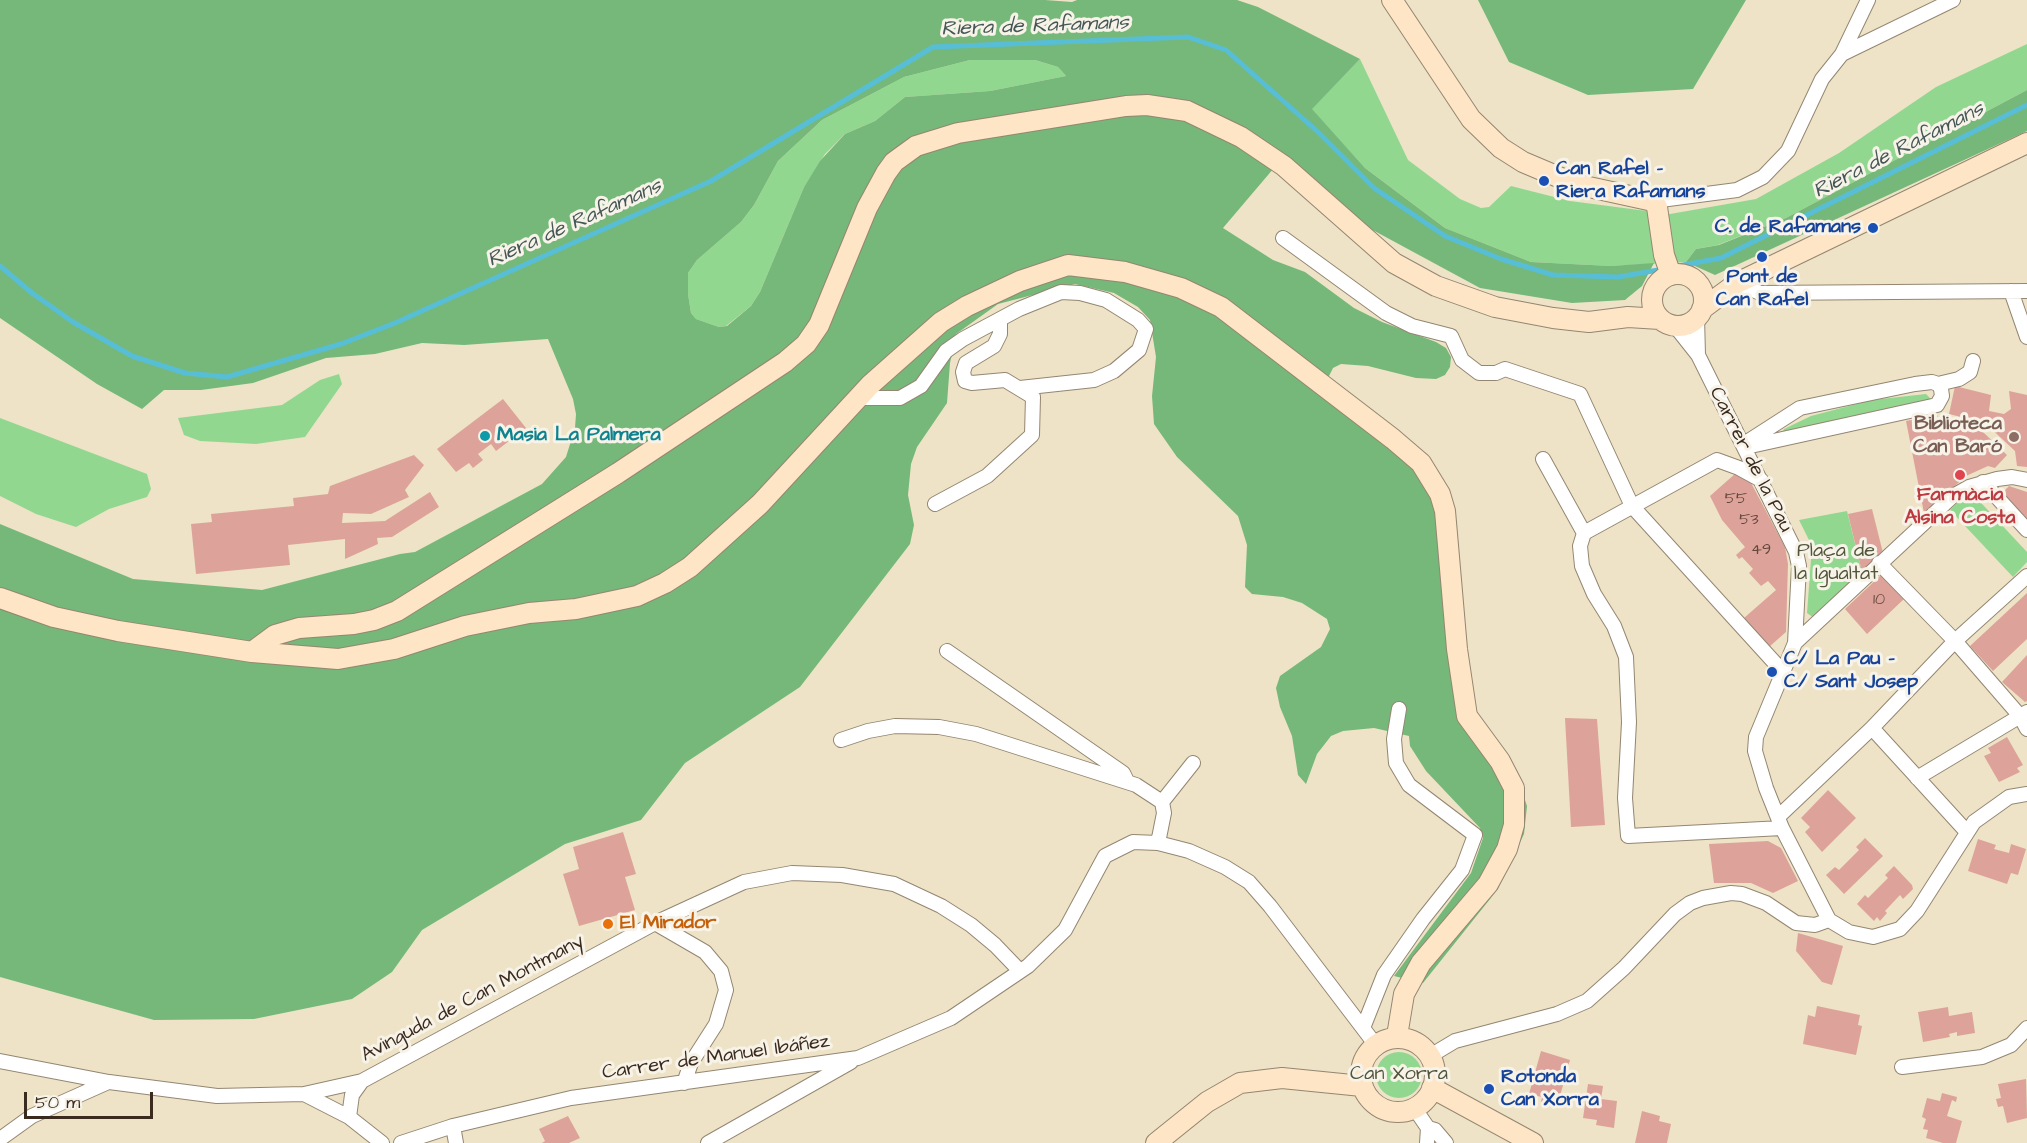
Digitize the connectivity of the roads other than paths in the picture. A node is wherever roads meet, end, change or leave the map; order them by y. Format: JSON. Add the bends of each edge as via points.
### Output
{"nodes":[{"id":1,"x":1392,"y":0,"type":"edge"},
{"id":2,"x":1868,"y":0,"type":"edge"},
{"id":3,"x":1953,"y":0,"type":"edge"},
{"id":4,"x":1842,"y":54,"type":"junction"},
{"id":5,"x":2027,"y":143,"type":"edge"},
{"id":6,"x":1657,"y":212,"type":"junction"},
{"id":7,"x":1283,"y":238,"type":"dead end"},
{"id":8,"x":1695,"y":282,"type":"junction"},
{"id":9,"x":1737,"y":284,"type":"junction"},
{"id":10,"x":1660,"y":286,"type":"junction"},
{"id":11,"x":2011,"y":291,"type":"junction"},
{"id":12,"x":2027,"y":291,"type":"edge"},
{"id":13,"x":1700,"y":313,"type":"junction"},
{"id":14,"x":1628,"y":317,"type":"junction"},
{"id":15,"x":1000,"y":320,"type":"junction"},
{"id":16,"x":1667,"y":322,"type":"junction"},
{"id":17,"x":2027,"y":337,"type":"edge"},
{"id":18,"x":1698,"y":355,"type":"junction"},
{"id":19,"x":1973,"y":361,"type":"dead end"},
{"id":20,"x":1938,"y":384,"type":"junction"},
{"id":21,"x":1020,"y":388,"type":"junction"},
{"id":22,"x":857,"y":398,"type":"junction"},
{"id":23,"x":1745,"y":446,"type":"junction"},
{"id":24,"x":1543,"y":459,"type":"dead end"},
{"id":25,"x":1761,"y":480,"type":"junction"},
{"id":26,"x":2027,"y":480,"type":"edge"},
{"id":27,"x":1983,"y":482,"type":"junction"},
{"id":28,"x":935,"y":504,"type":"dead end"},
{"id":29,"x":1632,"y":506,"type":"junction"},
{"id":30,"x":2027,"y":530,"type":"edge"},
{"id":31,"x":1584,"y":533,"type":"junction"},
{"id":32,"x":1879,"y":563,"type":"junction"},
{"id":33,"x":2027,"y":576,"type":"edge"},
{"id":34,"x":0,"y":598,"type":"edge"},
{"id":35,"x":1955,"y":641,"type":"junction"},
{"id":36,"x":1795,"y":644,"type":"junction"},
{"id":37,"x":947,"y":651,"type":"dead end"},
{"id":38,"x":252,"y":652,"type":"junction"},
{"id":39,"x":1784,"y":673,"type":"junction"},
{"id":40,"x":1399,"y":709,"type":"dead end"},
{"id":41,"x":2024,"y":714,"type":"edge"},
{"id":42,"x":1872,"y":728,"type":"junction"},
{"id":43,"x":2027,"y":729,"type":"edge"},
{"id":44,"x":841,"y":740,"type":"dead end"},
{"id":45,"x":1193,"y":763,"type":"dead end"},
{"id":46,"x":1917,"y":778,"type":"junction"},
{"id":47,"x":1128,"y":782,"type":"junction"},
{"id":48,"x":2027,"y":794,"type":"edge"},
{"id":49,"x":1162,"y":802,"type":"junction"},
{"id":50,"x":1780,"y":823,"type":"junction"},
{"id":51,"x":1966,"y":831,"type":"junction"},
{"id":52,"x":1158,"y":843,"type":"junction"},
{"id":53,"x":1828,"y":920,"type":"junction"},
{"id":54,"x":655,"y":923,"type":"junction"},
{"id":55,"x":1020,"y":971,"type":"junction"},
{"id":56,"x":1363,"y":1028,"type":"junction"},
{"id":57,"x":2027,"y":1028,"type":"edge"},
{"id":58,"x":1397,"y":1036,"type":"junction"},
{"id":59,"x":1375,"y":1044,"type":"junction"},
{"id":60,"x":1430,"y":1056,"type":"junction"},
{"id":61,"x":858,"y":1058,"type":"junction"},
{"id":62,"x":0,"y":1061,"type":"edge"},
{"id":63,"x":1902,"y":1067,"type":"dead end"},
{"id":64,"x":362,"y":1081,"type":"junction"},
{"id":65,"x":109,"y":1082,"type":"junction"},
{"id":66,"x":684,"y":1083,"type":"junction"},
{"id":67,"x":1362,"y":1086,"type":"junction"},
{"id":68,"x":1432,"y":1088,"type":"junction"},
{"id":69,"x":304,"y":1094,"type":"junction"},
{"id":70,"x":1416,"y":1109,"type":"junction"},
{"id":71,"x":349,"y":1117,"type":"junction"},
{"id":72,"x":453,"y":1126,"type":"junction"},
{"id":73,"x":1428,"y":1128,"type":"junction"},
{"id":74,"x":0,"y":1139,"type":"edge"},
{"id":75,"x":1440,"y":1141,"type":"edge"},
{"id":76,"x":382,"y":1143,"type":"edge"},
{"id":77,"x":401,"y":1143,"type":"edge"},
{"id":78,"x":456,"y":1143,"type":"edge"},
{"id":79,"x":708,"y":1143,"type":"edge"},
{"id":80,"x":1156,"y":1143,"type":"edge"},
{"id":81,"x":1427,"y":1143,"type":"edge"},
{"id":82,"x":1533,"y":1143,"type":"edge"}],
"edges":[{"from":1,"to":6,"type":"street","via":[[1471,118],[1501,148],[1575,184]]},
{"from":2,"to":4,"type":"street"},
{"from":3,"to":4,"type":"street"},
{"from":4,"to":6,"type":"street","via":[[1822,78],[1788,151],[1763,177],[1737,190]]},
{"from":5,"to":9,"type":"street"},
{"from":6,"to":10,"type":"street","via":[[1664,255]]},
{"from":7,"to":29,"type":"street","via":[[1386,313],[1412,326],[1451,336],[1462,360],[1479,372],[1496,374],[1505,369],[1580,394]]},
{"from":8,"to":9,"type":"street"},
{"from":8,"to":10,"type":"street"},
{"from":8,"to":13,"type":"street","via":[[1704,297]]},
{"from":9,"to":11,"type":"street","via":[[1760,293]]},
{"from":9,"to":13,"type":"street"},
{"from":10,"to":14,"type":"street"},
{"from":10,"to":16,"type":"street","via":[[1653,309]]},
{"from":11,"to":12,"type":"street"},
{"from":11,"to":17,"type":"street"},
{"from":13,"to":16,"type":"street","via":[[1687,324]]},
{"from":13,"to":18,"type":"street","name":"Carrer de la Pau"},
{"from":14,"to":16,"type":"street"},
{"from":14,"to":38,"type":"street","via":[[1588,322],[1515,312],[1436,286],[1394,263],[1284,166],[1215,122],[1187,111],[1125,106],[958,133],[916,146],[894,162],[867,208],[819,325],[806,344],[785,362],[618,473],[397,611],[354,624],[299,628],[275,635]]},
{"from":15,"to":21,"type":"street","via":[[1000,334],[994,346],[966,363],[965,381],[1005,380]]},
{"from":15,"to":21,"type":"street","via":[[1048,296],[1080,293],[1106,300],[1146,329],[1139,350],[1114,371],[1094,380]]},
{"from":15,"to":22,"type":"street","via":[[946,351],[921,386],[900,398]]},
{"from":16,"to":18,"type":"street","name":"Carrer de la Pau"},
{"from":18,"to":23,"type":"street","name":"Carrer de la Pau"},
{"from":19,"to":20,"type":"street","via":[[1970,372]]},
{"from":20,"to":23,"type":"street","via":[[1877,390],[1800,408]]},
{"from":20,"to":23,"type":"street","via":[[1942,396],[1937,405]]},
{"from":21,"to":28,"type":"street","via":[[1033,397],[1032,435],[987,476]]},
{"from":22,"to":38,"type":"street","via":[[760,504],[690,567],[637,596],[476,624],[365,656],[338,659]]},
{"from":22,"to":58,"type":"street","via":[[941,322],[967,306],[1047,271],[1068,265],[1098,267],[1181,288],[1221,307],[1421,463],[1440,494],[1445,511],[1467,716],[1508,776],[1516,804],[1507,849],[1488,884],[1421,963],[1404,994]]},
{"from":23,"to":25,"type":"street","name":"Carrer de la Pau"},
{"from":24,"to":31,"type":"street"},
{"from":25,"to":29,"type":"street","via":[[1717,460]]},
{"from":25,"to":36,"type":"street","name":"Carrer de la Pau","via":[[1799,566]]},
{"from":26,"to":27,"type":"street","via":[[2012,477]]},
{"from":27,"to":30,"type":"street"},
{"from":27,"to":32,"type":"street","via":[[1953,496]]},
{"from":29,"to":31,"type":"street"},
{"from":29,"to":39,"type":"street"},
{"from":31,"to":50,"type":"street","via":[[1580,546],[1582,566],[1626,657],[1628,836]]},
{"from":32,"to":35,"type":"street"},
{"from":32,"to":36,"type":"street"},
{"from":33,"to":35,"type":"street"},
{"from":34,"to":38,"type":"street","via":[[87,626]]},
{"from":35,"to":41,"type":"street"},
{"from":35,"to":42,"type":"street"},
{"from":36,"to":39,"type":"street","name":"Carrer de la Pau"},
{"from":37,"to":47,"type":"street","via":[[1123,773]]},
{"from":39,"to":50,"type":"street","name":"Carrer de la Pau","via":[[1756,736],[1755,751]]},
{"from":40,"to":56,"type":"street","via":[[1394,738],[1396,763],[1409,785],[1475,835],[1462,870],[1384,975]]},
{"from":41,"to":43,"type":"street"},
{"from":41,"to":46,"type":"street"},
{"from":42,"to":46,"type":"street"},
{"from":42,"to":50,"type":"street"},
{"from":44,"to":47,"type":"street","via":[[894,726],[939,727],[976,734]]},
{"from":45,"to":49,"type":"street"},
{"from":46,"to":51,"type":"street"},
{"from":47,"to":49,"type":"street"},
{"from":48,"to":51,"type":"street","via":[[2009,797]]},
{"from":49,"to":52,"type":"street","via":[[1164,813]]},
{"from":50,"to":53,"type":"street","name":"Carrer de la Pau"},
{"from":51,"to":53,"type":"street","via":[[1917,911],[1900,929],[1873,937],[1850,932]]},
{"from":52,"to":55,"type":"street","via":[[1133,842],[1105,856],[1065,930]]},
{"from":52,"to":56,"type":"street","via":[[1189,851],[1248,882]]},
{"from":53,"to":60,"type":"street","via":[[1815,925],[1796,923],[1766,903],[1742,894],[1697,900],[1675,914],[1587,1001],[1557,1014],[1455,1041]]},
{"from":54,"to":55,"type":"street","name":"Avinguda de Can Montmany","via":[[721,892],[769,876],[792,873],[863,878],[894,884],[941,906],[995,945]]},
{"from":54,"to":64,"type":"street","name":"Avinguda de Can Montmany"},
{"from":54,"to":66,"type":"street","via":[[705,952],[721,971],[726,990],[716,1024],[691,1063]]},
{"from":55,"to":61,"type":"street","name":"Carrer de Manuel Ibáñez","via":[[951,1018]]},
{"from":56,"to":59,"type":"street"},
{"from":57,"to":63,"type":"street","via":[[2011,1045],[1982,1057]]},
{"from":58,"to":59,"type":"street"},
{"from":58,"to":60,"type":"street","via":[[1416,1042]]},
{"from":59,"to":67,"type":"street","via":[[1363,1064]]},
{"from":60,"to":68,"type":"street","via":[[1434,1067]]},
{"from":61,"to":66,"type":"street","name":"Carrer de Manuel Ibáñez"},
{"from":61,"to":79,"type":"street"},
{"from":62,"to":65,"type":"street","name":"Avinguda de Can Montmany"},
{"from":64,"to":69,"type":"street","name":"Avinguda de Can Montmany"},
{"from":64,"to":71,"type":"street","name":"Avinguda de Can Montmany","via":[[351,1095]]},
{"from":65,"to":69,"type":"street","name":"Avinguda de Can Montmany","via":[[217,1096]]},
{"from":65,"to":74,"type":"street","via":[[32,1116]]},
{"from":66,"to":72,"type":"street","name":"Carrer de Manuel Ibáñez","via":[[571,1098]]},
{"from":67,"to":70,"type":"street","via":[[1373,1103],[1384,1110],[1394,1113]]},
{"from":67,"to":80,"type":"street","via":[[1282,1078],[1240,1083],[1207,1102]]},
{"from":68,"to":70,"type":"street"},
{"from":68,"to":82,"type":"street"},
{"from":69,"to":71,"type":"street","name":"Avinguda de Can Montmany"},
{"from":70,"to":73,"type":"street"},
{"from":71,"to":76,"type":"street","name":"Avinguda de Can Montmany"},
{"from":72,"to":77,"type":"street","name":"Carrer de Manuel Ibáñez"},
{"from":72,"to":78,"type":"street"},
{"from":73,"to":75,"type":"street","via":[[1435,1130]]},
{"from":73,"to":81,"type":"street"}]}
